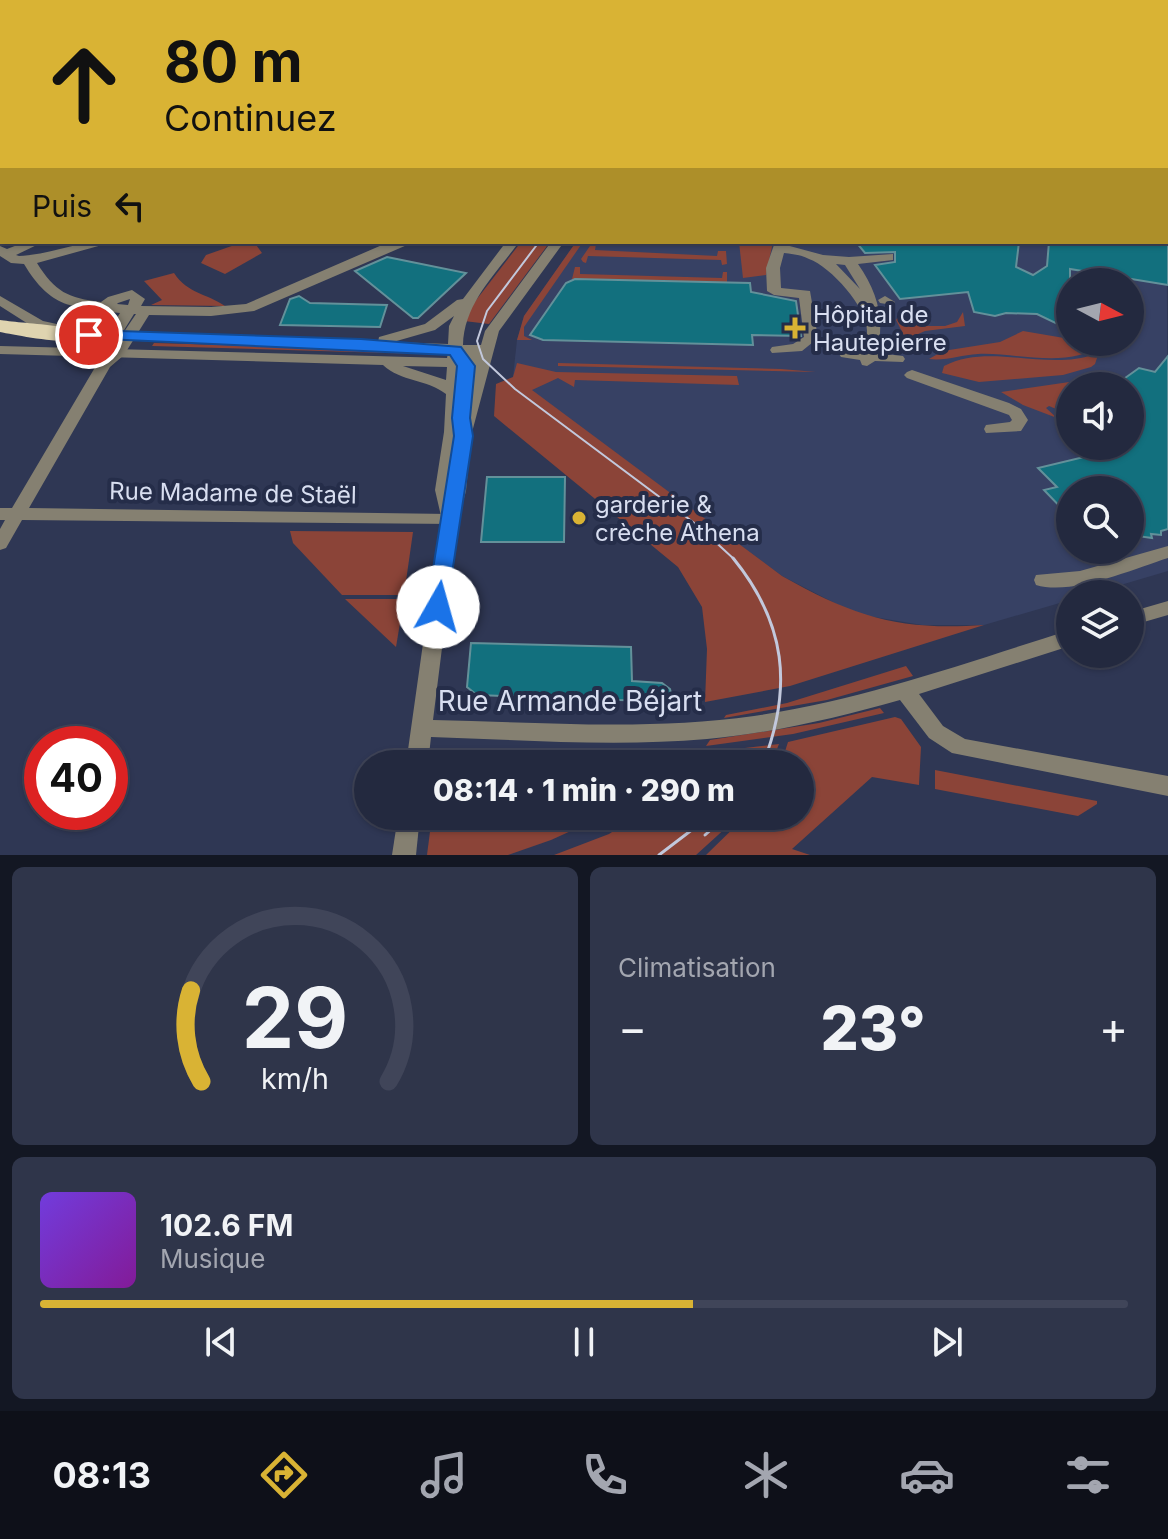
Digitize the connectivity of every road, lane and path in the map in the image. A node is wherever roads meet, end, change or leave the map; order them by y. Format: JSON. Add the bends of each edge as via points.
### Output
{"nodes":[{"id":1,"x":32,"y":244,"type":"edge"},
{"id":2,"x":91,"y":244,"type":"edge"},
{"id":3,"x":400,"y":244,"type":"edge"},
{"id":4,"x":511,"y":244,"type":"edge"},
{"id":5,"x":557,"y":244,"type":"edge"},
{"id":6,"x":781,"y":245,"type":"edge"},
{"id":7,"x":818,"y":252,"type":"edge"},
{"id":8,"x":2,"y":257,"type":"edge"},
{"id":9,"x":28,"y":260,"type":"junction"},
{"id":10,"x":853,"y":261,"type":"junction"},
{"id":11,"x":882,"y":262,"type":"dead end"},
{"id":12,"x":472,"y":294,"type":"junction"},
{"id":13,"x":0,"y":300,"type":"edge"},
{"id":14,"x":875,"y":302,"type":"junction"},
{"id":15,"x":135,"y":310,"type":"junction"},
{"id":16,"x":0,"y":326,"type":"edge"},
{"id":17,"x":89,"y":335,"type":"junction"},
{"id":18,"x":121,"y":336,"type":"junction"},
{"id":19,"x":361,"y":344,"type":"junction"},
{"id":20,"x":0,"y":350,"type":"edge"},
{"id":21,"x":777,"y":350,"type":"dead end"},
{"id":22,"x":485,"y":354,"type":"junction"},
{"id":23,"x":846,"y":354,"type":"dead end"},
{"id":24,"x":109,"y":356,"type":"junction"},
{"id":25,"x":458,"y":358,"type":"junction"},
{"id":26,"x":387,"y":361,"type":"junction"},
{"id":27,"x":912,"y":375,"type":"dead end"},
{"id":28,"x":452,"y":391,"type":"junction"},
{"id":29,"x":992,"y":429,"type":"dead end"},
{"id":30,"x":463,"y":436,"type":"junction"},
{"id":31,"x":8,"y":514,"type":"edge"},
{"id":32,"x":449,"y":520,"type":"junction"},
{"id":33,"x":0,"y":544,"type":"edge"},
{"id":34,"x":1168,"y":552,"type":"edge"},
{"id":35,"x":1043,"y":580,"type":"dead end"},
{"id":36,"x":1168,"y":608,"type":"edge"},
{"id":37,"x":1144,"y":615,"type":"edge"},
{"id":38,"x":1056,"y":642,"type":"edge"},
{"id":39,"x":904,"y":690,"type":"junction"},
{"id":40,"x":422,"y":728,"type":"junction"},
{"id":41,"x":419,"y":750,"type":"edge"},
{"id":42,"x":1168,"y":786,"type":"edge"},
{"id":43,"x":407,"y":830,"type":"edge"},
{"id":44,"x":404,"y":855,"type":"edge"}],
"edges":[{"from":1,"to":8,"type":"street"},
{"from":2,"to":9,"type":"street"},
{"from":3,"to":15,"type":"street","via":[[246,309]]},
{"from":4,"to":12,"type":"street"},
{"from":5,"to":22,"type":"street","via":[[495,327]]},
{"from":6,"to":7,"type":"street"},
{"from":6,"to":21,"type":"street","via":[[768,285],[805,294],[813,305],[812,339],[797,348]]},
{"from":7,"to":10,"type":"street"},
{"from":7,"to":14,"type":"street"},
{"from":8,"to":9,"type":"street"},
{"from":9,"to":15,"type":"street","via":[[59,297],[104,307],[132,294],[138,299]]},
{"from":10,"to":11,"type":"street"},
{"from":10,"to":14,"type":"street"},
{"from":12,"to":19,"type":"street","via":[[430,327]]},
{"from":12,"to":25,"type":"street","via":[[456,326]]},
{"from":13,"to":17,"type":"street","via":[[38,324]]},
{"from":14,"to":23,"type":"street","via":[[872,321],[880,354]]},
{"from":15,"to":18,"type":"street"},
{"from":16,"to":17,"type":"highway"},
{"from":17,"to":18,"type":"street"},
{"from":18,"to":19,"type":"street"},
{"from":18,"to":24,"type":"street"},
{"from":19,"to":25,"type":"street"},
{"from":20,"to":24,"type":"street"},
{"from":22,"to":25,"type":"street"},
{"from":22,"to":30,"type":"street"},
{"from":24,"to":26,"type":"street"},
{"from":24,"to":31,"type":"street"},
{"from":25,"to":26,"type":"street"},
{"from":25,"to":28,"type":"street"},
{"from":25,"to":30,"type":"street"},
{"from":26,"to":28,"type":"street","via":[[395,370],[440,382]]},
{"from":27,"to":29,"type":"street","via":[[1003,406],[1020,420],[1015,427]]},
{"from":28,"to":32,"type":"street","via":[[444,490]]},
{"from":30,"to":32,"type":"street"},
{"from":31,"to":32,"type":"street","name":"Rue Madame de Staël"},
{"from":31,"to":33,"type":"street"},
{"from":32,"to":40,"type":"street"},
{"from":34,"to":35,"type":"street","via":[[1080,578]]},
{"from":36,"to":37,"type":"street"},
{"from":38,"to":39,"type":"street","name":"Rue Armande Béjart"},
{"from":39,"to":40,"type":"street","name":"Rue Armande Béjart","via":[[808,714],[710,730]]},
{"from":39,"to":42,"type":"street","via":[[936,732],[960,747]]},
{"from":40,"to":41,"type":"street"},
{"from":43,"to":44,"type":"street"}]}
